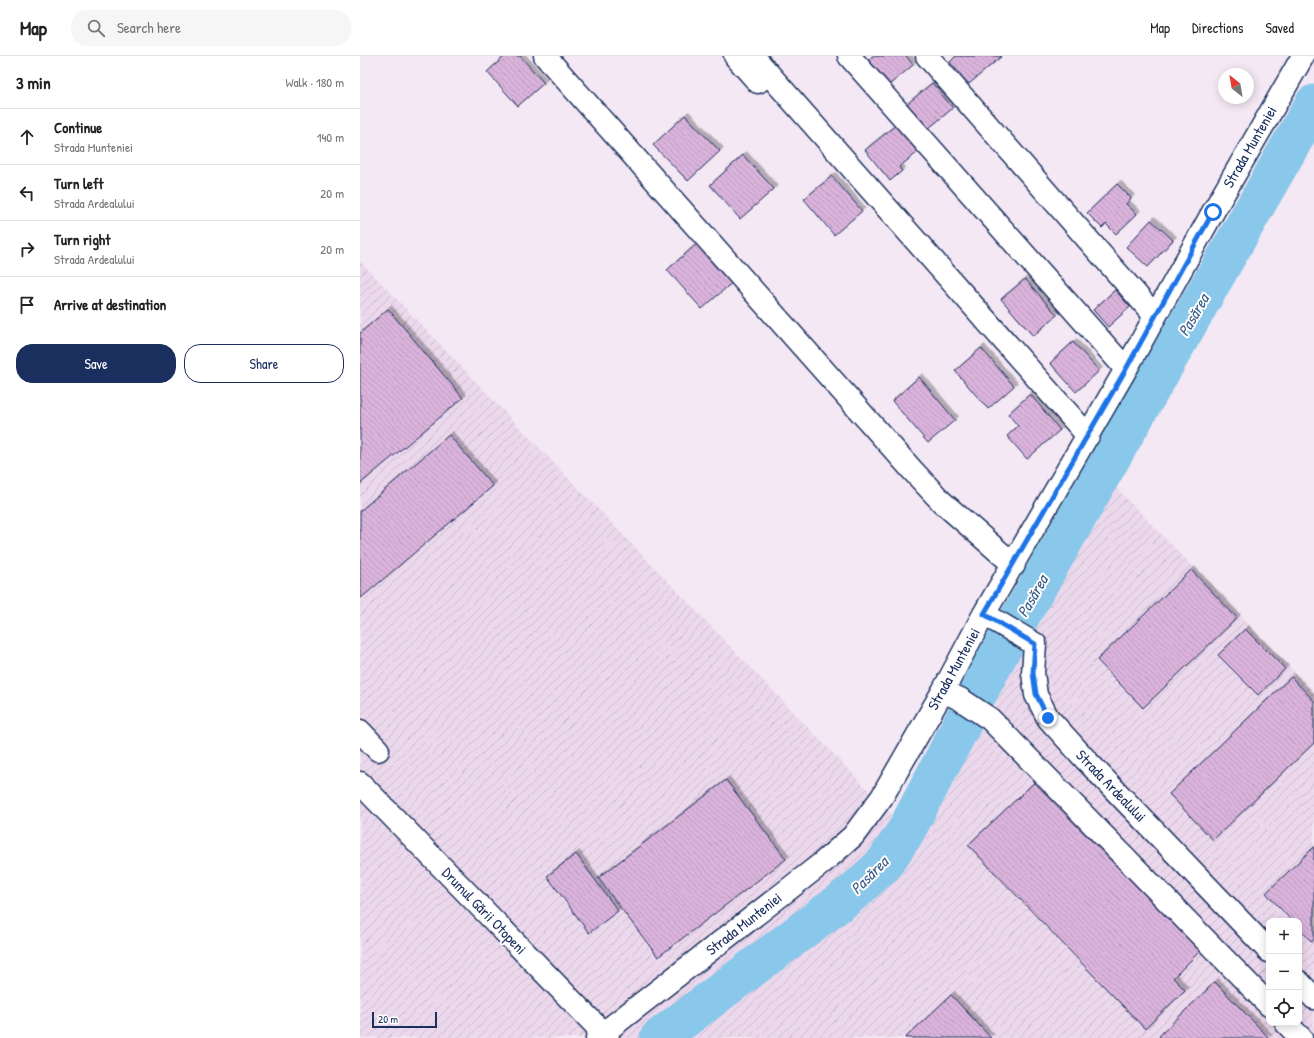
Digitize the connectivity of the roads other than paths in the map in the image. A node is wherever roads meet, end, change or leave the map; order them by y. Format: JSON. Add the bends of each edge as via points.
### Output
{"nodes":[{"id":1,"x":545,"y":56,"type":"edge"},
{"id":2,"x":735,"y":56,"type":"edge"},
{"id":3,"x":753,"y":56,"type":"edge"},
{"id":4,"x":848,"y":56,"type":"edge"},
{"id":5,"x":927,"y":56,"type":"edge"},
{"id":6,"x":1303,"y":56,"type":"edge"},
{"id":7,"x":851,"y":167,"type":"junction"},
{"id":8,"x":1155,"y":316,"type":"junction"},
{"id":9,"x":1126,"y":369,"type":"junction"},
{"id":10,"x":1088,"y":436,"type":"junction"},
{"id":11,"x":1014,"y":565,"type":"junction"},
{"id":12,"x":990,"y":618,"type":"junction"},
{"id":13,"x":952,"y":695,"type":"junction"},
{"id":14,"x":360,"y":731,"type":"edge"},
{"id":15,"x":378,"y":750,"type":"dead end"},
{"id":16,"x":360,"y":783,"type":"edge"},
{"id":17,"x":1266,"y":948,"type":"edge"},
{"id":18,"x":1302,"y":985,"type":"edge"},
{"id":19,"x":1314,"y":998,"type":"edge"},
{"id":20,"x":1266,"y":1002,"type":"edge"},
{"id":21,"x":1289,"y":1026,"type":"edge"},
{"id":22,"x":603,"y":1036,"type":"edge"},
{"id":23,"x":1301,"y":1038,"type":"edge"}],
"edges":[{"from":1,"to":11,"type":"street","via":[[918,476],[942,502]]},
{"from":2,"to":7,"type":"street","via":[[829,165],[836,168]]},
{"from":3,"to":7,"type":"street"},
{"from":4,"to":9,"type":"street"},
{"from":5,"to":8,"type":"street"},
{"from":6,"to":8,"type":"street","name":"Strada Munteniei"},
{"from":7,"to":10,"type":"street"},
{"from":8,"to":9,"type":"street","name":"Strada Munteniei"},
{"from":9,"to":10,"type":"street","name":"Strada Munteniei"},
{"from":10,"to":11,"type":"street","name":"Strada Munteniei"},
{"from":11,"to":12,"type":"street","name":"Strada Munteniei"},
{"from":12,"to":13,"type":"street","name":"Strada Munteniei"},
{"from":12,"to":17,"type":"street","name":"Strada Ardealului","via":[[1035,644],[1033,673],[1036,694],[1048,718]]},
{"from":13,"to":20,"type":"street","via":[[990,719]]},
{"from":13,"to":22,"type":"street","name":"Strada Munteniei","via":[[853,836],[822,864]]},
{"from":14,"to":15,"type":"street"},
{"from":16,"to":22,"type":"street","name":"Drumul Gării Otopeni"},
{"from":18,"to":19,"type":"street"},
{"from":21,"to":23,"type":"street"}]}
